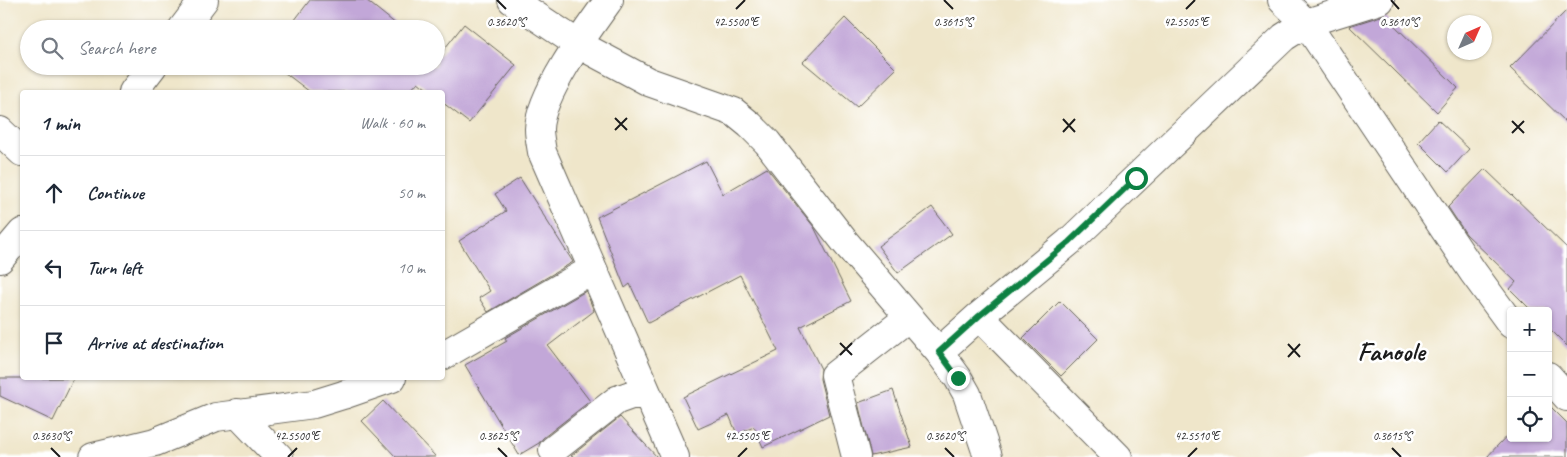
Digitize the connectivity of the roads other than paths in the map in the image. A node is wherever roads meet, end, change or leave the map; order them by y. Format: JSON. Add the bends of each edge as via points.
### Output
{"nodes":[{"id":1,"x":204,"y":0,"type":"edge"},
{"id":2,"x":512,"y":0,"type":"edge"},
{"id":3,"x":609,"y":0,"type":"edge"},
{"id":4,"x":1282,"y":0,"type":"edge"},
{"id":5,"x":1380,"y":0,"type":"edge"},
{"id":6,"x":189,"y":20,"type":"edge"},
{"id":7,"x":1306,"y":23,"type":"junction"},
{"id":8,"x":578,"y":44,"type":"junction"},
{"id":9,"x":146,"y":75,"type":"edge"},
{"id":10,"x":135,"y":90,"type":"edge"},
{"id":11,"x":0,"y":131,"type":"edge"},
{"id":12,"x":20,"y":150,"type":"edge"},
{"id":13,"x":20,"y":235,"type":"edge"},
{"id":14,"x":0,"y":260,"type":"edge"},
{"id":15,"x":593,"y":269,"type":"junction"},
{"id":16,"x":979,"y":316,"type":"junction"},
{"id":17,"x":909,"y":317,"type":"junction"},
{"id":18,"x":1507,"y":319,"type":"edge"},
{"id":19,"x":939,"y":352,"type":"junction"},
{"id":20,"x":445,"y":354,"type":"edge"},
{"id":21,"x":386,"y":380,"type":"edge"},
{"id":22,"x":1552,"y":380,"type":"edge"},
{"id":23,"x":647,"y":395,"type":"junction"},
{"id":24,"x":1567,"y":397,"type":"edge"},
{"id":25,"x":238,"y":413,"type":"junction"},
{"id":26,"x":553,"y":455,"type":"edge"},
{"id":27,"x":100,"y":456,"type":"edge"},
{"id":28,"x":986,"y":456,"type":"edge"},
{"id":29,"x":279,"y":457,"type":"edge"},
{"id":30,"x":675,"y":457,"type":"edge"},
{"id":31,"x":856,"y":457,"type":"edge"},
{"id":32,"x":1118,"y":457,"type":"edge"}],
"edges":[{"from":1,"to":6,"type":"street"},
{"from":2,"to":8,"type":"street"},
{"from":3,"to":8,"type":"street"},
{"from":4,"to":7,"type":"street"},
{"from":5,"to":7,"type":"street"},
{"from":7,"to":16,"type":"street","via":[[1284,37],[1069,242]]},
{"from":7,"to":18,"type":"street"},
{"from":8,"to":15,"type":"street","via":[[546,100],[539,128],[542,152]]},
{"from":8,"to":17,"type":"street","via":[[649,82],[734,112],[750,125]]},
{"from":9,"to":10,"type":"street"},
{"from":11,"to":12,"type":"street"},
{"from":13,"to":14,"type":"street"},
{"from":15,"to":20,"type":"street"},
{"from":15,"to":23,"type":"street"},
{"from":16,"to":19,"type":"street"},
{"from":16,"to":32,"type":"street"},
{"from":17,"to":19,"type":"street"},
{"from":17,"to":31,"type":"street","via":[[835,375]]},
{"from":19,"to":28,"type":"street","via":[[967,394]]},
{"from":21,"to":25,"type":"street","via":[[314,404]]},
{"from":22,"to":24,"type":"street"},
{"from":23,"to":26,"type":"street","via":[[631,394],[617,400]]},
{"from":23,"to":30,"type":"street"},
{"from":25,"to":27,"type":"street","via":[[216,417],[156,442]]},
{"from":25,"to":29,"type":"street"}]}
